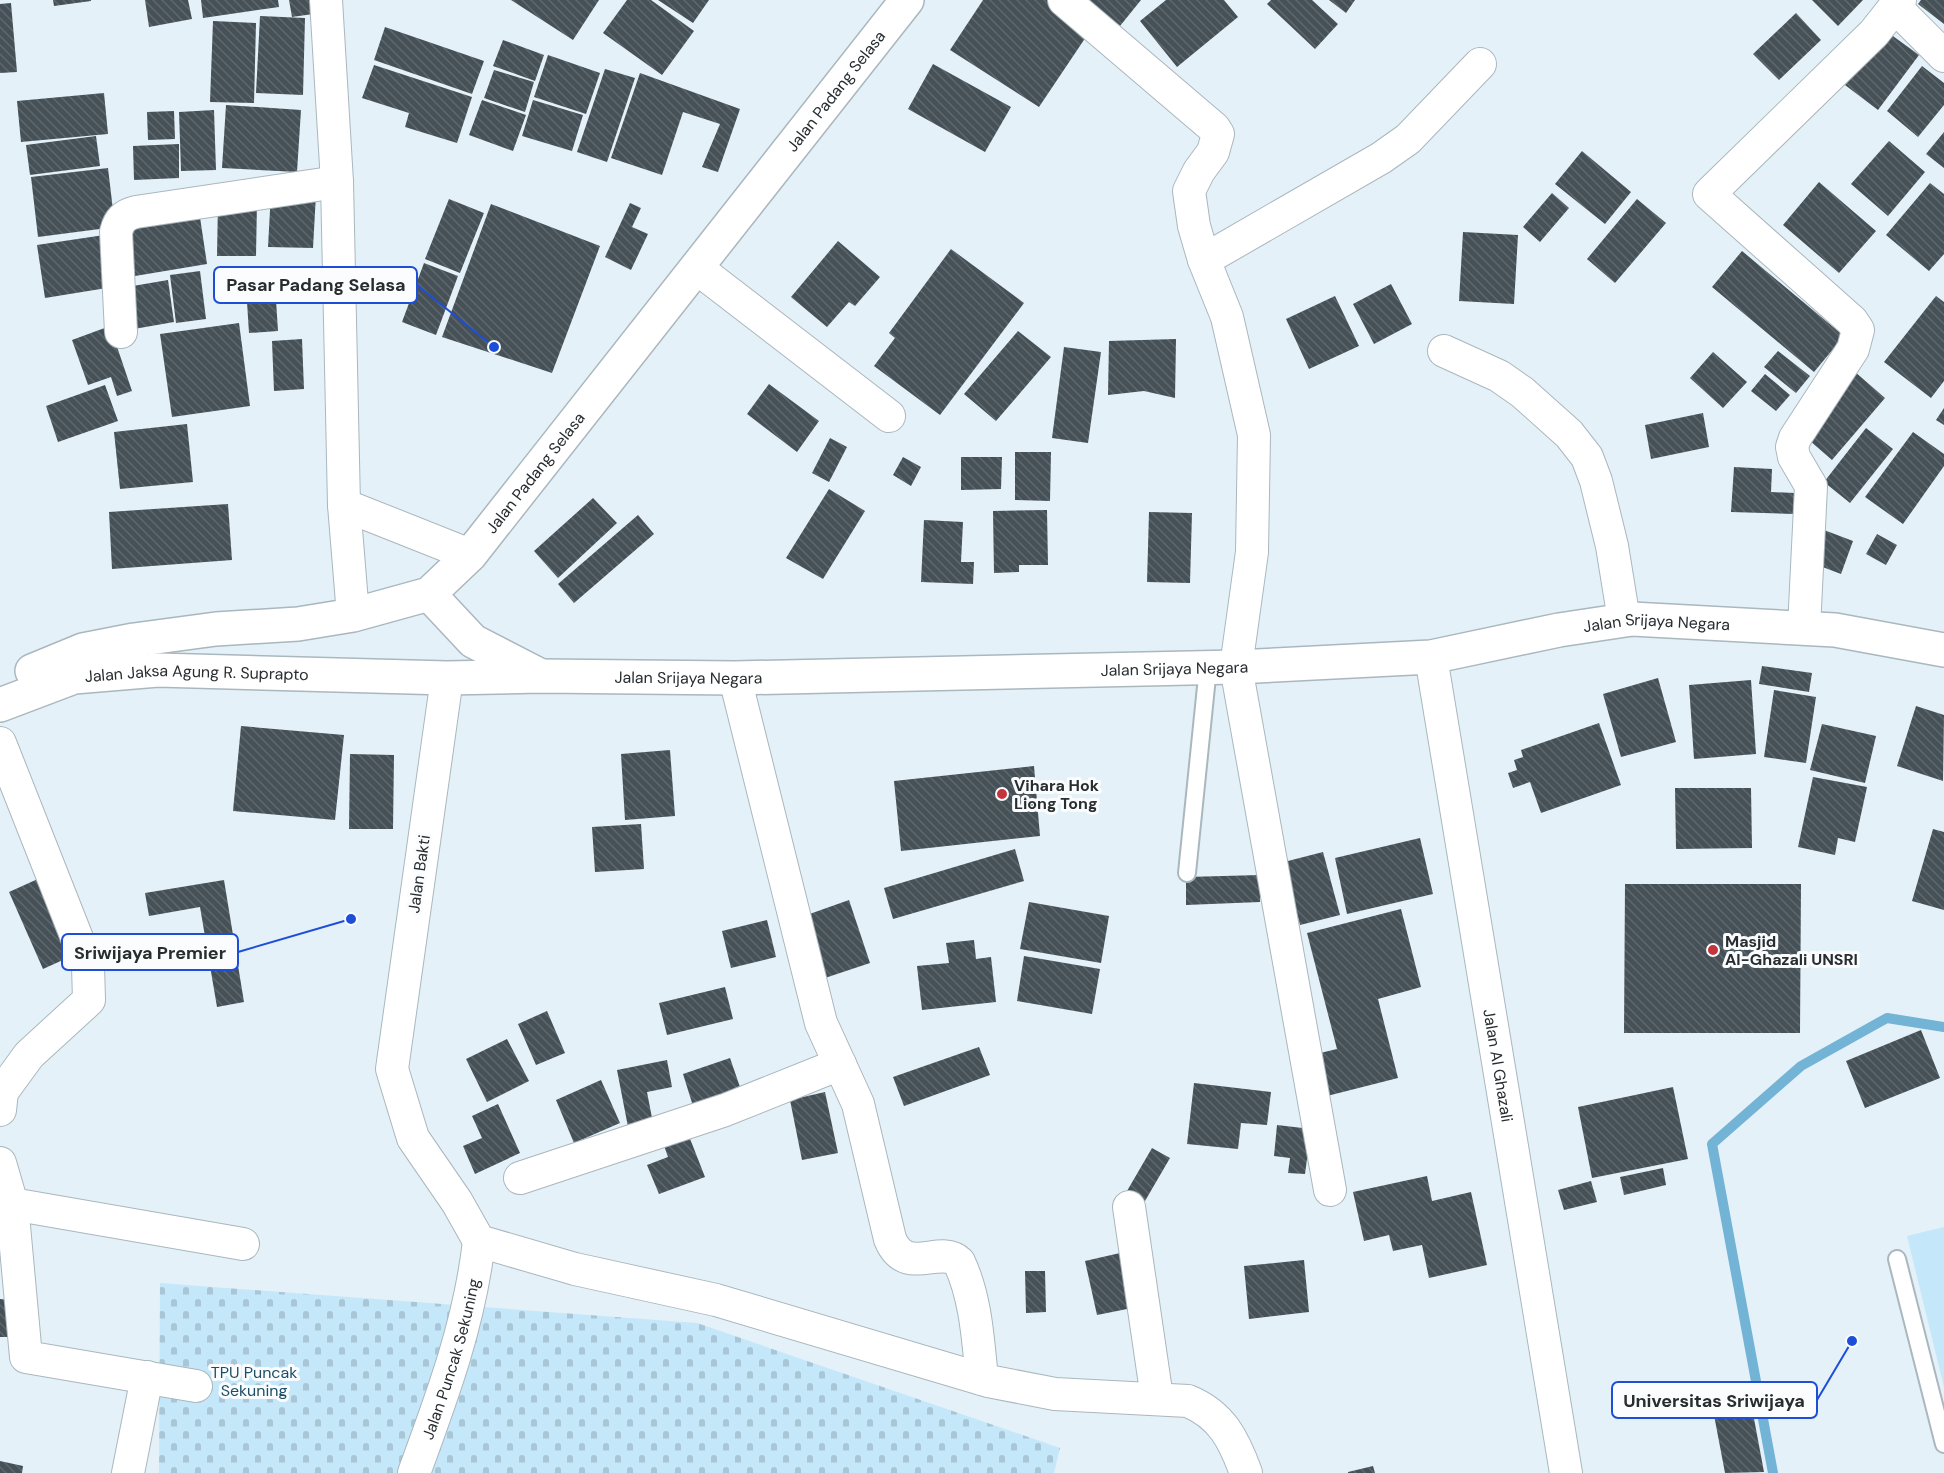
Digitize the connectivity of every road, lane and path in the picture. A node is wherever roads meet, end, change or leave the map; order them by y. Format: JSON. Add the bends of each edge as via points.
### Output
{"nodes":[{"id":1,"x":326,"y":0,"type":"edge"},
{"id":2,"x":908,"y":0,"type":"edge"},
{"id":3,"x":1064,"y":0,"type":"edge"},
{"id":4,"x":1897,"y":4,"type":"edge"},
{"id":5,"x":1944,"y":57,"type":"edge"},
{"id":6,"x":1480,"y":64,"type":"dead end"},
{"id":7,"x":337,"y":182,"type":"junction"},
{"id":8,"x":1204,"y":260,"type":"junction"},
{"id":9,"x":698,"y":269,"type":"junction"},
{"id":10,"x":121,"y":332,"type":"dead end"},
{"id":11,"x":1444,"y":351,"type":"dead end"},
{"id":12,"x":889,"y":416,"type":"dead end"},
{"id":13,"x":344,"y":505,"type":"junction"},
{"id":14,"x":470,"y":555,"type":"junction"},
{"id":15,"x":429,"y":594,"type":"junction"},
{"id":16,"x":353,"y":615,"type":"junction"},
{"id":17,"x":1624,"y":620,"type":"junction"},
{"id":18,"x":1804,"y":628,"type":"junction"},
{"id":19,"x":1944,"y":650,"type":"edge"},
{"id":20,"x":1431,"y":657,"type":"junction"},
{"id":21,"x":1222,"y":667,"type":"junction"},
{"id":22,"x":541,"y":675,"type":"junction"},
{"id":23,"x":399,"y":676,"type":"joint"},
{"id":24,"x":447,"y":678,"type":"junction"},
{"id":25,"x":735,"y":678,"type":"junction"},
{"id":26,"x":0,"y":683,"type":"edge"},
{"id":27,"x":0,"y":705,"type":"edge"},
{"id":28,"x":0,"y":743,"type":"edge"},
{"id":29,"x":1187,"y":873,"type":"dead end"},
{"id":30,"x":840,"y":1064,"type":"junction"},
{"id":31,"x":0,"y":1110,"type":"edge"},
{"id":32,"x":0,"y":1163,"type":"edge"},
{"id":33,"x":520,"y":1178,"type":"dead end"},
{"id":34,"x":1330,"y":1190,"type":"dead end"},
{"id":35,"x":12,"y":1204,"type":"junction"},
{"id":36,"x":1129,"y":1207,"type":"dead end"},
{"id":37,"x":479,"y":1241,"type":"junction"},
{"id":38,"x":243,"y":1244,"type":"dead end"},
{"id":39,"x":1897,"y":1259,"type":"dead end"},
{"id":40,"x":147,"y":1377,"type":"junction"},
{"id":41,"x":982,"y":1379,"type":"junction"},
{"id":42,"x":196,"y":1386,"type":"dead end"},
{"id":43,"x":1157,"y":1398,"type":"junction"},
{"id":44,"x":1944,"y":1444,"type":"edge"},
{"id":45,"x":128,"y":1473,"type":"edge"},
{"id":46,"x":414,"y":1473,"type":"edge"},
{"id":47,"x":1246,"y":1473,"type":"edge"},
{"id":48,"x":1566,"y":1473,"type":"edge"}],
"edges":[{"from":1,"to":7,"type":"street"},
{"from":2,"to":9,"type":"main road","name":"Jalan Padang Selasa","via":[[787,150]]},
{"from":3,"to":8,"type":"street","via":[[1216,131],[1213,152],[1189,191]]},
{"from":4,"to":5,"type":"street"},
{"from":4,"to":18,"type":"street","via":[[1874,33],[1709,194],[1858,330],[1853,350],[1792,447],[1811,486]]},
{"from":6,"to":8,"type":"street","via":[[1408,139]]},
{"from":7,"to":10,"type":"street","via":[[125,216],[116,232]]},
{"from":7,"to":13,"type":"street"},
{"from":8,"to":21,"type":"street","via":[[1227,317],[1254,435],[1252,552]]},
{"from":9,"to":12,"type":"street"},
{"from":9,"to":14,"type":"main road","name":"Jalan Padang Selasa"},
{"from":11,"to":17,"type":"street","via":[[1499,376],[1522,392],[1569,434],[1587,457],[1612,546]]},
{"from":13,"to":14,"type":"street"},
{"from":13,"to":16,"type":"street"},
{"from":14,"to":15,"type":"main road","name":"Jalan Padang Selasa"},
{"from":15,"to":16,"type":"main road","name":"Jalan Padang Selasa"},
{"from":15,"to":22,"type":"main road","via":[[473,641]]},
{"from":16,"to":26,"type":"main road","name":"Jalan Padang Selasa","via":[[298,624],[216,629],[83,650]]},
{"from":17,"to":18,"type":"main road","name":"Jalan Srijaya Negara"},
{"from":17,"to":20,"type":"main road","name":"Jalan Srijaya Negara"},
{"from":18,"to":19,"type":"main road","name":"Jalan Srijaya Negara"},
{"from":20,"to":21,"type":"main road","name":"Jalan Srijaya Negara"},
{"from":20,"to":48,"type":"street","name":"Jalan Al Ghazali"},
{"from":21,"to":25,"type":"main road","name":"Jalan Srijaya Negara"},
{"from":21,"to":29,"type":"lane"},
{"from":21,"to":34,"type":"street"},
{"from":22,"to":24,"type":"main road","name":"Jalan Srijaya Negara"},
{"from":22,"to":25,"type":"main road","name":"Jalan Srijaya Negara"},
{"from":23,"to":24,"type":"main road","name":"Jalan Srijaya Negara"},
{"from":23,"to":27,"type":"main road","name":"Jalan Jaksa Agung R. Suprapto","via":[[158,670],[74,677]]},
{"from":24,"to":37,"type":"street","name":"Jalan Bakti","via":[[392,1069],[413,1137]]},
{"from":25,"to":30,"type":"street","via":[[821,1023]]},
{"from":28,"to":31,"type":"street","via":[[88,966],[89,1000],[29,1055],[2,1092]]},
{"from":30,"to":33,"type":"street","via":[[724,1110]]},
{"from":30,"to":41,"type":"street","via":[[858,1104],[893,1247],[904,1256],[955,1258],[961,1266],[976,1322]]},
{"from":32,"to":35,"type":"street"},
{"from":35,"to":38,"type":"street"},
{"from":35,"to":40,"type":"street","via":[[26,1357]]},
{"from":36,"to":43,"type":"street"},
{"from":37,"to":41,"type":"street","via":[[575,1269],[716,1300]]},
{"from":37,"to":46,"type":"street","name":"Jalan Puncak Sekuning","via":[[474,1281],[448,1382]]},
{"from":39,"to":44,"type":"lane"},
{"from":40,"to":42,"type":"street"},
{"from":40,"to":45,"type":"street"},
{"from":41,"to":43,"type":"street","via":[[1055,1394]]},
{"from":43,"to":47,"type":"street","via":[[1188,1401],[1220,1420],[1234,1441]]}]}
